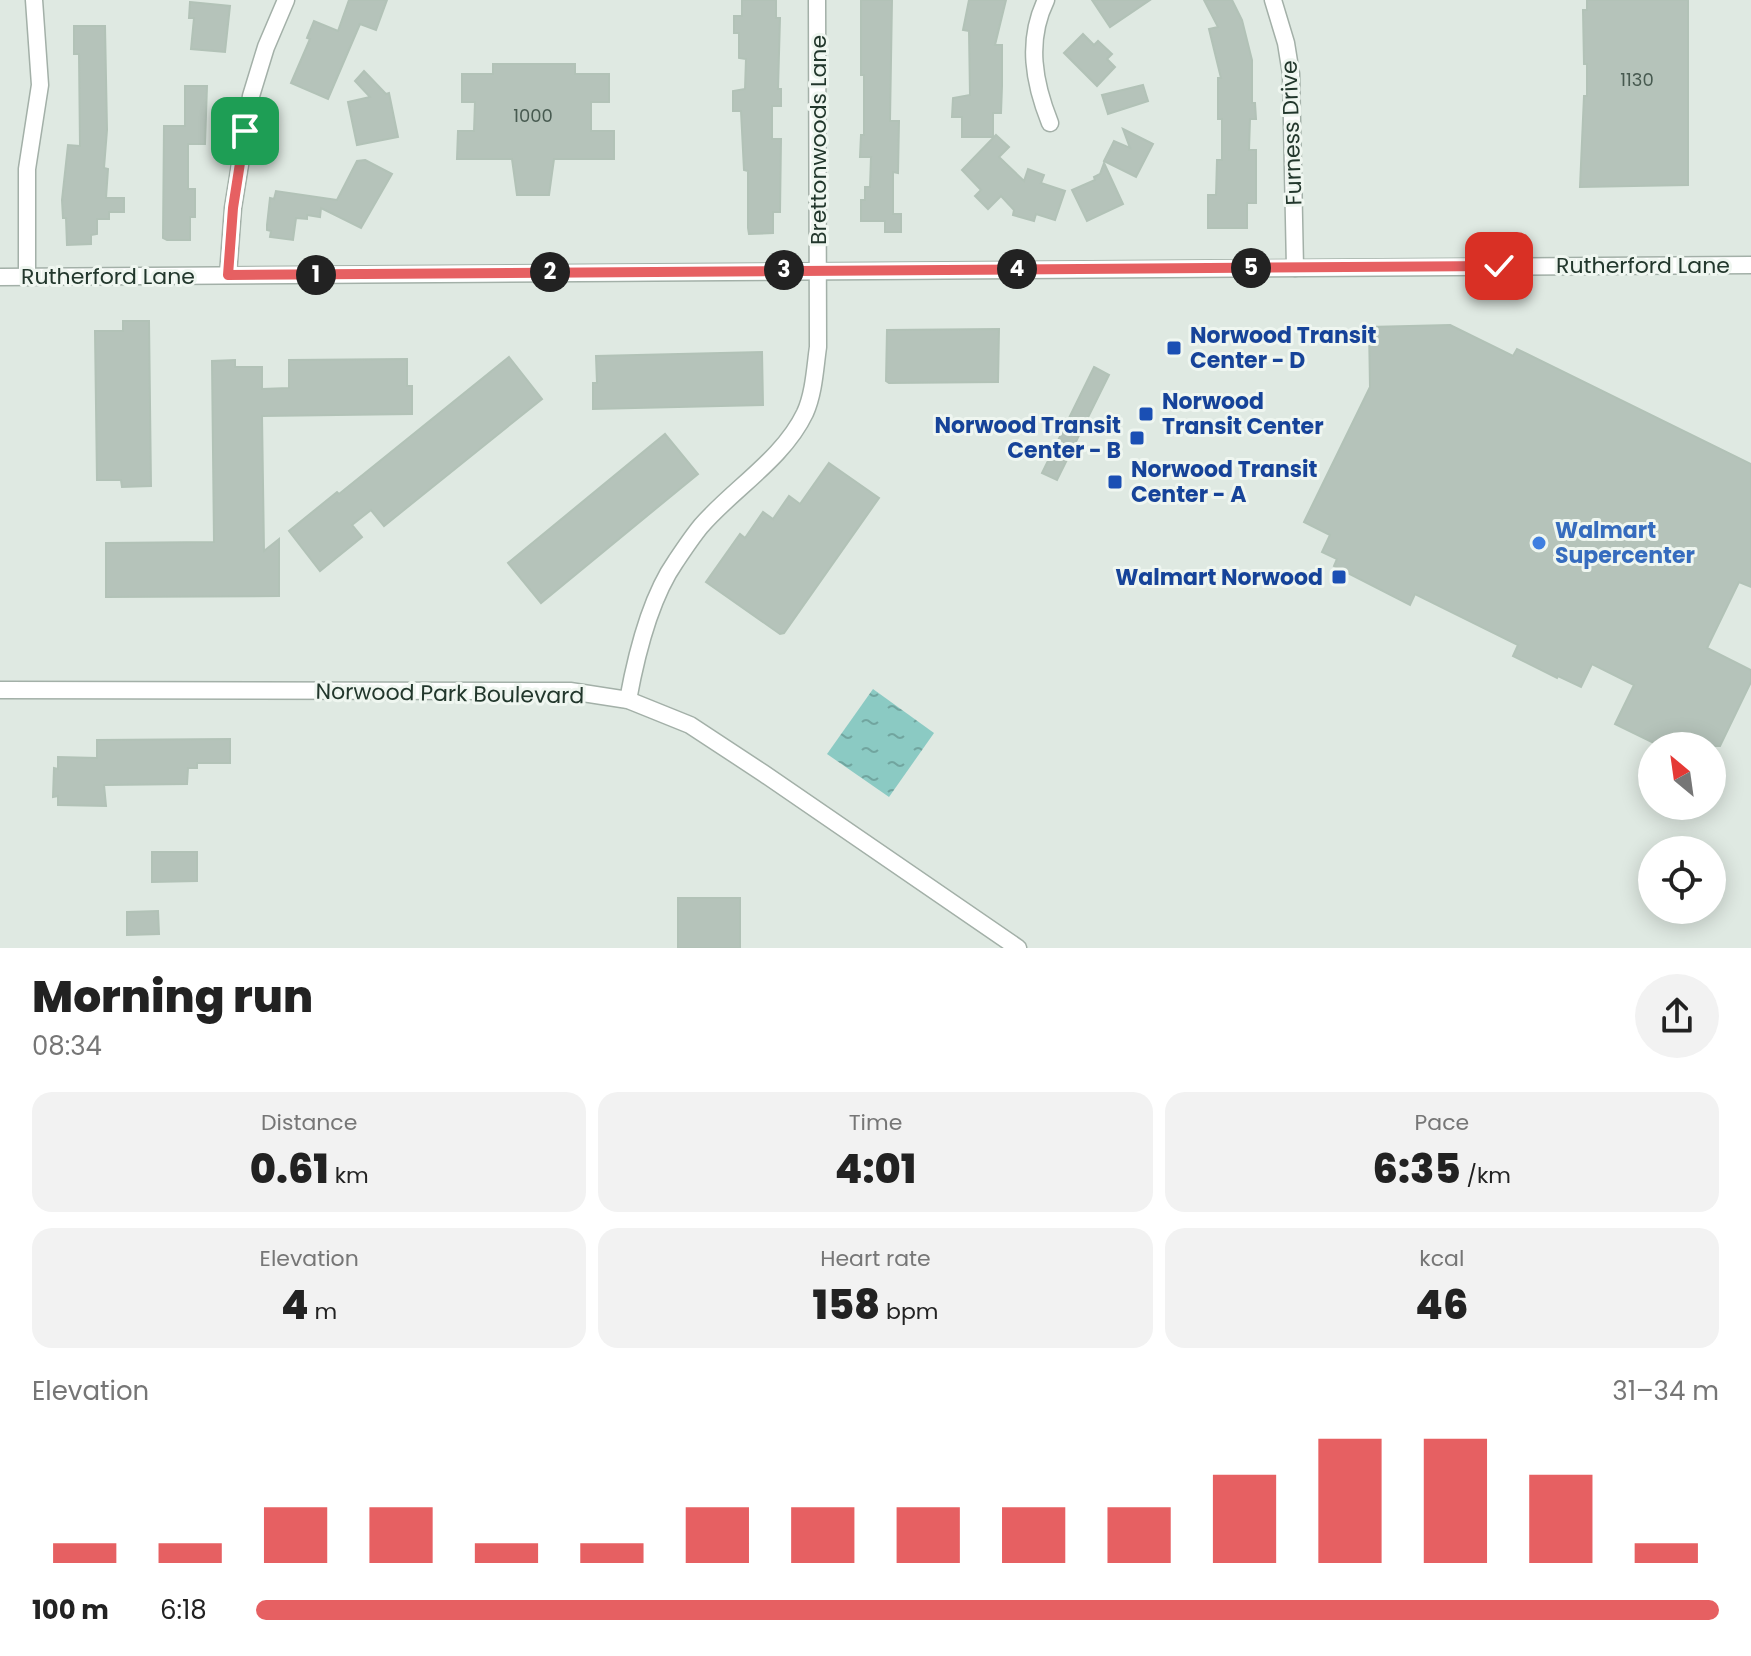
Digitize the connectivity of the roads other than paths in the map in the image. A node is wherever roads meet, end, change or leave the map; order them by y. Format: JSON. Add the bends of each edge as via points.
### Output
{"nodes":[{"id":1,"x":34,"y":0,"type":"edge"},
{"id":2,"x":286,"y":0,"type":"edge"},
{"id":3,"x":817,"y":0,"type":"edge"},
{"id":4,"x":1046,"y":0,"type":"edge"},
{"id":5,"x":1273,"y":0,"type":"edge"},
{"id":6,"x":1050,"y":123,"type":"dead end"},
{"id":7,"x":1751,"y":265,"type":"edge"},
{"id":8,"x":1295,"y":268,"type":"junction"},
{"id":9,"x":818,"y":270,"type":"junction"},
{"id":10,"x":228,"y":275,"type":"junction"},
{"id":11,"x":0,"y":277,"type":"edge"},
{"id":12,"x":27,"y":277,"type":"junction"},
{"id":13,"x":0,"y":690,"type":"edge"},
{"id":14,"x":628,"y":700,"type":"junction"},
{"id":15,"x":1018,"y":948,"type":"edge"}],
"edges":[{"from":1,"to":12,"type":"street","via":[[40,85],[27,169]]},
{"from":2,"to":10,"type":"street","via":[[251,96]]},
{"from":3,"to":9,"type":"street","name":"Brettonwoods Lane"},
{"from":4,"to":6,"type":"street","via":[[1034,41],[1034,64]]},
{"from":5,"to":8,"type":"street","name":"Furness Drive","via":[[1291,74]]},
{"from":7,"to":8,"type":"street","name":"Rutherford Lane"},
{"from":8,"to":9,"type":"street","name":"Rutherford Lane"},
{"from":9,"to":10,"type":"street","name":"Rutherford Lane"},
{"from":9,"to":14,"type":"street","name":"Brettonwoods Lane","via":[[818,347],[806,412],[790,437],[702,526],[673,564],[648,620]]},
{"from":10,"to":12,"type":"street","name":"Rutherford Lane"},
{"from":11,"to":12,"type":"street","name":"Rutherford Lane"},
{"from":13,"to":14,"type":"street","name":"Norwood Park Boulevard","via":[[570,691]]},
{"from":14,"to":15,"type":"street","name":"Norwood Park Boulevard","via":[[690,725]]}]}
